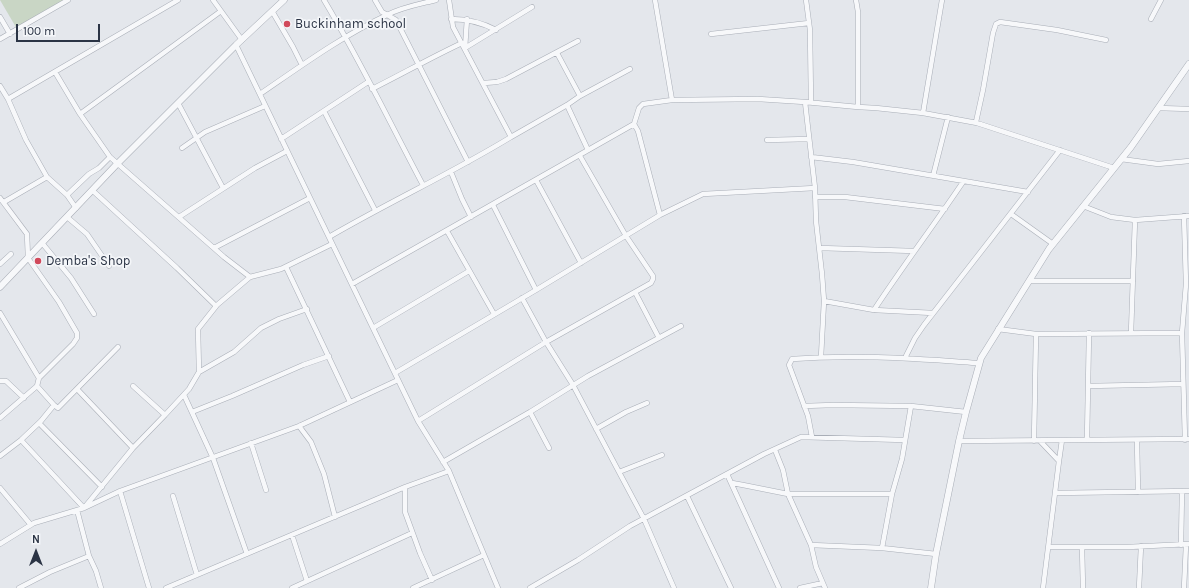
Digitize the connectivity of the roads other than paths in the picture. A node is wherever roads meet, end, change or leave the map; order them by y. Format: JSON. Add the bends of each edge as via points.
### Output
{"nodes":[{"id":1,"x":68,"y":0,"type":"edge"},
{"id":2,"x":178,"y":0,"type":"edge"},
{"id":3,"x":213,"y":0,"type":"edge"},
{"id":4,"x":284,"y":0,"type":"edge"},
{"id":5,"x":324,"y":0,"type":"edge"},
{"id":6,"x":376,"y":0,"type":"edge"},
{"id":7,"x":436,"y":0,"type":"edge"},
{"id":8,"x":449,"y":0,"type":"edge"},
{"id":9,"x":655,"y":0,"type":"edge"},
{"id":10,"x":806,"y":0,"type":"edge"},
{"id":11,"x":856,"y":0,"type":"edge"},
{"id":12,"x":942,"y":0,"type":"edge"},
{"id":13,"x":1161,"y":0,"type":"edge"},
{"id":14,"x":532,"y":7,"type":"dead end"},
{"id":15,"x":221,"y":11,"type":"junction"},
{"id":16,"x":272,"y":11,"type":"junction"},
{"id":17,"x":387,"y":14,"type":"junction"},
{"id":18,"x":0,"y":17,"type":"edge"},
{"id":19,"x":451,"y":19,"type":"junction"},
{"id":20,"x":467,"y":19,"type":"junction"},
{"id":21,"x":1151,"y":20,"type":"dead end"},
{"id":22,"x":809,"y":24,"type":"junction"},
{"id":23,"x":496,"y":30,"type":"junction"},
{"id":24,"x":10,"y":34,"type":"junction"},
{"id":25,"x":711,"y":34,"type":"dead end"},
{"id":26,"x":346,"y":37,"type":"junction"},
{"id":27,"x":0,"y":39,"type":"edge"},
{"id":28,"x":242,"y":40,"type":"junction"},
{"id":29,"x":1106,"y":40,"type":"dead end"},
{"id":30,"x":578,"y":41,"type":"dead end"},
{"id":31,"x":462,"y":43,"type":"junction"},
{"id":32,"x":236,"y":45,"type":"junction"},
{"id":33,"x":465,"y":48,"type":"junction"},
{"id":34,"x":557,"y":53,"type":"junction"},
{"id":35,"x":1189,"y":64,"type":"edge"},
{"id":36,"x":302,"y":65,"type":"junction"},
{"id":37,"x":419,"y":65,"type":"junction"},
{"id":38,"x":630,"y":69,"type":"dead end"},
{"id":39,"x":55,"y":72,"type":"junction"},
{"id":40,"x":368,"y":82,"type":"junction"},
{"id":41,"x":484,"y":83,"type":"junction"},
{"id":42,"x":0,"y":86,"type":"edge"},
{"id":43,"x":372,"y":89,"type":"junction"},
{"id":44,"x":260,"y":94,"type":"junction"},
{"id":45,"x":580,"y":96,"type":"junction"},
{"id":46,"x":8,"y":99,"type":"junction"},
{"id":47,"x":672,"y":100,"type":"junction"},
{"id":48,"x":805,"y":102,"type":"junction"},
{"id":49,"x":811,"y":102,"type":"junction"},
{"id":50,"x":178,"y":103,"type":"junction"},
{"id":51,"x":265,"y":106,"type":"junction"},
{"id":52,"x":566,"y":106,"type":"junction"},
{"id":53,"x":858,"y":107,"type":"junction"},
{"id":54,"x":1158,"y":108,"type":"junction"},
{"id":55,"x":1189,"y":109,"type":"edge"},
{"id":56,"x":324,"y":111,"type":"junction"},
{"id":57,"x":923,"y":113,"type":"junction"},
{"id":58,"x":80,"y":114,"type":"junction"},
{"id":59,"x":948,"y":117,"type":"junction"},
{"id":60,"x":976,"y":122,"type":"junction"},
{"id":61,"x":634,"y":124,"type":"junction"},
{"id":62,"x":511,"y":137,"type":"junction"},
{"id":63,"x":197,"y":138,"type":"junction"},
{"id":64,"x":281,"y":139,"type":"junction"},
{"id":65,"x":809,"y":139,"type":"junction"},
{"id":66,"x":767,"y":140,"type":"dead end"},
{"id":67,"x":182,"y":148,"type":"dead end"},
{"id":68,"x":588,"y":150,"type":"junction"},
{"id":69,"x":1060,"y":150,"type":"junction"},
{"id":70,"x":287,"y":151,"type":"junction"},
{"id":71,"x":580,"y":156,"type":"junction"},
{"id":72,"x":110,"y":157,"type":"junction"},
{"id":73,"x":811,"y":158,"type":"junction"},
{"id":74,"x":1121,"y":159,"type":"junction"},
{"id":75,"x":1189,"y":161,"type":"edge"},
{"id":76,"x":468,"y":162,"type":"junction"},
{"id":77,"x":117,"y":164,"type":"junction"},
{"id":78,"x":1114,"y":168,"type":"junction"},
{"id":79,"x":451,"y":172,"type":"junction"},
{"id":80,"x":933,"y":176,"type":"junction"},
{"id":81,"x":47,"y":177,"type":"junction"},
{"id":82,"x":536,"y":180,"type":"junction"},
{"id":83,"x":963,"y":182,"type":"junction"},
{"id":84,"x":423,"y":186,"type":"junction"},
{"id":85,"x":223,"y":188,"type":"junction"},
{"id":86,"x":815,"y":188,"type":"junction"},
{"id":87,"x":92,"y":190,"type":"junction"},
{"id":88,"x":1028,"y":192,"type":"junction"},
{"id":89,"x":67,"y":195,"type":"junction"},
{"id":90,"x":815,"y":197,"type":"junction"},
{"id":91,"x":310,"y":198,"type":"junction"},
{"id":92,"x":2,"y":200,"type":"edge"},
{"id":93,"x":493,"y":205,"type":"junction"},
{"id":94,"x":1083,"y":206,"type":"junction"},
{"id":95,"x":76,"y":208,"type":"junction"},
{"id":96,"x":945,"y":209,"type":"junction"},
{"id":97,"x":375,"y":210,"type":"junction"},
{"id":98,"x":1011,"y":214,"type":"junction"},
{"id":99,"x":660,"y":215,"type":"junction"},
{"id":100,"x":1187,"y":216,"type":"edge"},
{"id":101,"x":67,"y":217,"type":"junction"},
{"id":102,"x":179,"y":217,"type":"junction"},
{"id":103,"x":471,"y":217,"type":"junction"},
{"id":104,"x":1135,"y":220,"type":"junction"},
{"id":105,"x":446,"y":231,"type":"junction"},
{"id":106,"x":626,"y":236,"type":"junction"},
{"id":107,"x":329,"y":237,"type":"junction"},
{"id":108,"x":42,"y":243,"type":"junction"},
{"id":109,"x":332,"y":244,"type":"junction"},
{"id":110,"x":1053,"y":244,"type":"junction"},
{"id":111,"x":214,"y":248,"type":"junction"},
{"id":112,"x":820,"y":248,"type":"junction"},
{"id":113,"x":914,"y":251,"type":"junction"},
{"id":114,"x":10,"y":254,"type":"dead end"},
{"id":115,"x":28,"y":258,"type":"junction"},
{"id":116,"x":580,"y":263,"type":"junction"},
{"id":117,"x":0,"y":264,"type":"edge"},
{"id":118,"x":109,"y":266,"type":"dead end"},
{"id":119,"x":286,"y":267,"type":"junction"},
{"id":120,"x":469,"y":271,"type":"junction"},
{"id":121,"x":250,"y":277,"type":"junction"},
{"id":122,"x":1029,"y":281,"type":"junction"},
{"id":123,"x":1133,"y":281,"type":"junction"},
{"id":124,"x":352,"y":284,"type":"junction"},
{"id":125,"x":0,"y":287,"type":"edge"},
{"id":126,"x":536,"y":290,"type":"junction"},
{"id":127,"x":635,"y":292,"type":"junction"},
{"id":128,"x":522,"y":298,"type":"junction"},
{"id":129,"x":824,"y":301,"type":"junction"},
{"id":130,"x":216,"y":306,"type":"junction"},
{"id":131,"x":307,"y":309,"type":"junction"},
{"id":132,"x":874,"y":310,"type":"junction"},
{"id":133,"x":0,"y":313,"type":"edge"},
{"id":134,"x":933,"y":313,"type":"junction"},
{"id":135,"x":94,"y":314,"type":"dead end"},
{"id":136,"x":494,"y":314,"type":"junction"},
{"id":137,"x":681,"y":326,"type":"dead end"},
{"id":138,"x":373,"y":328,"type":"junction"},
{"id":139,"x":998,"y":330,"type":"junction"},
{"id":140,"x":1182,"y":333,"type":"junction"},
{"id":141,"x":1036,"y":334,"type":"junction"},
{"id":142,"x":1089,"y":334,"type":"junction"},
{"id":143,"x":1131,"y":334,"type":"junction"},
{"id":144,"x":659,"y":338,"type":"junction"},
{"id":145,"x":546,"y":342,"type":"junction"},
{"id":146,"x":118,"y":347,"type":"dead end"},
{"id":147,"x":328,"y":356,"type":"junction"},
{"id":148,"x":821,"y":357,"type":"junction"},
{"id":149,"x":905,"y":358,"type":"junction"},
{"id":150,"x":979,"y":362,"type":"junction"},
{"id":151,"x":198,"y":372,"type":"junction"},
{"id":152,"x":395,"y":373,"type":"junction"},
{"id":153,"x":39,"y":378,"type":"junction"},
{"id":154,"x":398,"y":380,"type":"junction"},
{"id":155,"x":0,"y":381,"type":"edge"},
{"id":156,"x":1183,"y":384,"type":"junction"},
{"id":157,"x":572,"y":385,"type":"junction"},
{"id":158,"x":37,"y":386,"type":"junction"},
{"id":159,"x":133,"y":386,"type":"dead end"},
{"id":160,"x":1088,"y":386,"type":"junction"},
{"id":161,"x":77,"y":389,"type":"junction"},
{"id":162,"x":184,"y":395,"type":"junction"},
{"id":163,"x":24,"y":398,"type":"junction"},
{"id":164,"x":350,"y":402,"type":"junction"},
{"id":165,"x":647,"y":403,"type":"dead end"},
{"id":166,"x":54,"y":405,"type":"junction"},
{"id":167,"x":804,"y":406,"type":"junction"},
{"id":168,"x":910,"y":406,"type":"junction"},
{"id":169,"x":192,"y":412,"type":"junction"},
{"id":170,"x":530,"y":412,"type":"junction"},
{"id":171,"x":966,"y":412,"type":"junction"},
{"id":172,"x":165,"y":415,"type":"junction"},
{"id":173,"x":0,"y":418,"type":"edge"},
{"id":174,"x":418,"y":421,"type":"junction"},
{"id":175,"x":39,"y":423,"type":"junction"},
{"id":176,"x":299,"y":426,"type":"junction"},
{"id":177,"x":596,"y":429,"type":"junction"},
{"id":178,"x":812,"y":437,"type":"junction"},
{"id":179,"x":21,"y":440,"type":"junction"},
{"id":180,"x":904,"y":440,"type":"junction"},
{"id":181,"x":959,"y":440,"type":"junction"},
{"id":182,"x":1062,"y":440,"type":"junction"},
{"id":183,"x":1087,"y":440,"type":"junction"},
{"id":184,"x":1137,"y":440,"type":"junction"},
{"id":185,"x":1187,"y":440,"type":"edge"},
{"id":186,"x":1034,"y":441,"type":"junction"},
{"id":187,"x":1040,"y":441,"type":"junction"},
{"id":188,"x":251,"y":443,"type":"junction"},
{"id":189,"x":133,"y":448,"type":"junction"},
{"id":190,"x":549,"y":448,"type":"dead end"},
{"id":191,"x":775,"y":450,"type":"junction"},
{"id":192,"x":662,"y":455,"type":"dead end"},
{"id":193,"x":0,"y":456,"type":"edge"},
{"id":194,"x":213,"y":458,"type":"junction"},
{"id":195,"x":1059,"y":461,"type":"junction"},
{"id":196,"x":443,"y":462,"type":"junction"},
{"id":197,"x":449,"y":471,"type":"junction"},
{"id":198,"x":619,"y":472,"type":"junction"},
{"id":199,"x":727,"y":474,"type":"junction"},
{"id":200,"x":732,"y":484,"type":"junction"},
{"id":201,"x":102,"y":487,"type":"junction"},
{"id":202,"x":405,"y":487,"type":"junction"},
{"id":203,"x":0,"y":488,"type":"edge"},
{"id":204,"x":266,"y":490,"type":"dead end"},
{"id":205,"x":120,"y":491,"type":"junction"},
{"id":206,"x":1182,"y":491,"type":"junction"},
{"id":207,"x":1189,"y":491,"type":"edge"},
{"id":208,"x":1138,"y":492,"type":"junction"},
{"id":209,"x":1056,"y":493,"type":"junction"},
{"id":210,"x":788,"y":494,"type":"junction"},
{"id":211,"x":892,"y":494,"type":"junction"},
{"id":212,"x":173,"y":496,"type":"dead end"},
{"id":213,"x":687,"y":496,"type":"junction"},
{"id":214,"x":84,"y":508,"type":"junction"},
{"id":215,"x":77,"y":510,"type":"junction"},
{"id":216,"x":335,"y":517,"type":"junction"},
{"id":217,"x":644,"y":519,"type":"junction"},
{"id":218,"x":31,"y":525,"type":"junction"},
{"id":219,"x":412,"y":533,"type":"junction"},
{"id":220,"x":292,"y":535,"type":"junction"},
{"id":221,"x":0,"y":544,"type":"edge"},
{"id":222,"x":1188,"y":544,"type":"edge"},
{"id":223,"x":811,"y":545,"type":"junction"},
{"id":224,"x":1181,"y":545,"type":"junction"},
{"id":225,"x":1140,"y":546,"type":"junction"},
{"id":226,"x":1049,"y":547,"type":"junction"},
{"id":227,"x":1082,"y":547,"type":"junction"},
{"id":228,"x":882,"y":548,"type":"junction"},
{"id":229,"x":247,"y":554,"type":"junction"},
{"id":230,"x":936,"y":554,"type":"junction"},
{"id":231,"x":484,"y":555,"type":"junction"},
{"id":232,"x":89,"y":556,"type":"junction"},
{"id":233,"x":197,"y":575,"type":"junction"},
{"id":234,"x":432,"y":580,"type":"junction"},
{"id":235,"x":307,"y":581,"type":"junction"},
{"id":236,"x":824,"y":586,"type":"edge"},
{"id":237,"x":19,"y":588,"type":"edge"},
{"id":238,"x":101,"y":588,"type":"edge"},
{"id":239,"x":149,"y":588,"type":"edge"},
{"id":240,"x":166,"y":588,"type":"edge"},
{"id":241,"x":293,"y":588,"type":"edge"},
{"id":242,"x":413,"y":588,"type":"edge"},
{"id":243,"x":498,"y":588,"type":"edge"},
{"id":244,"x":530,"y":588,"type":"edge"},
{"id":245,"x":674,"y":588,"type":"edge"},
{"id":246,"x":731,"y":588,"type":"edge"},
{"id":247,"x":779,"y":588,"type":"edge"},
{"id":248,"x":800,"y":588,"type":"edge"},
{"id":249,"x":931,"y":588,"type":"edge"},
{"id":250,"x":1043,"y":588,"type":"edge"},
{"id":251,"x":1083,"y":588,"type":"edge"},
{"id":252,"x":1139,"y":588,"type":"edge"},
{"id":253,"x":1184,"y":588,"type":"edge"}],
"edges":[{"from":1,"to":24,"type":"street"},
{"from":2,"to":39,"type":"street"},
{"from":3,"to":15,"type":"street"},
{"from":4,"to":16,"type":"street"},
{"from":5,"to":26,"type":"street"},
{"from":6,"to":17,"type":"street","via":[[382,12]]},
{"from":7,"to":17,"type":"street"},
{"from":8,"to":19,"type":"street"},
{"from":9,"to":47,"type":"street"},
{"from":10,"to":22,"type":"street"},
{"from":11,"to":53,"type":"street"},
{"from":12,"to":57,"type":"street"},
{"from":13,"to":21,"type":"street"},
{"from":14,"to":23,"type":"street"},
{"from":15,"to":28,"type":"street"},
{"from":15,"to":58,"type":"street"},
{"from":16,"to":28,"type":"street"},
{"from":16,"to":36,"type":"street"},
{"from":17,"to":26,"type":"street"},
{"from":17,"to":37,"type":"street","via":[[396,20]]},
{"from":18,"to":24,"type":"street"},
{"from":19,"to":20,"type":"street"},
{"from":19,"to":31,"type":"street"},
{"from":20,"to":23,"type":"street"},
{"from":20,"to":33,"type":"street"},
{"from":22,"to":25,"type":"street"},
{"from":22,"to":49,"type":"street"},
{"from":23,"to":33,"type":"street"},
{"from":24,"to":27,"type":"street"},
{"from":26,"to":36,"type":"street"},
{"from":26,"to":40,"type":"street"},
{"from":28,"to":32,"type":"street"},
{"from":29,"to":60,"type":"street","via":[[1057,30],[1000,22],[996,24]]},
{"from":30,"to":34,"type":"street"},
{"from":31,"to":33,"type":"street"},
{"from":31,"to":37,"type":"street"},
{"from":32,"to":44,"type":"street"},
{"from":32,"to":50,"type":"street"},
{"from":33,"to":41,"type":"street"},
{"from":34,"to":41,"type":"street","via":[[506,79]]},
{"from":34,"to":45,"type":"street"},
{"from":35,"to":54,"type":"street"},
{"from":36,"to":44,"type":"street"},
{"from":37,"to":43,"type":"street"},
{"from":37,"to":76,"type":"street"},
{"from":38,"to":45,"type":"street"},
{"from":39,"to":46,"type":"street"},
{"from":39,"to":58,"type":"street"},
{"from":40,"to":43,"type":"street"},
{"from":40,"to":56,"type":"street"},
{"from":41,"to":62,"type":"street"},
{"from":42,"to":46,"type":"street"},
{"from":43,"to":84,"type":"street"},
{"from":44,"to":51,"type":"street"},
{"from":45,"to":52,"type":"street"},
{"from":46,"to":81,"type":"street","via":[[26,140]]},
{"from":47,"to":48,"type":"street","via":[[758,99]]},
{"from":47,"to":61,"type":"street","via":[[643,104],[639,108]]},
{"from":48,"to":49,"type":"street"},
{"from":48,"to":65,"type":"street"},
{"from":49,"to":53,"type":"street"},
{"from":50,"to":63,"type":"street"},
{"from":50,"to":77,"type":"street"},
{"from":51,"to":63,"type":"street","via":[[205,132]]},
{"from":51,"to":64,"type":"street"},
{"from":52,"to":62,"type":"street"},
{"from":52,"to":68,"type":"street"},
{"from":53,"to":57,"type":"street"},
{"from":54,"to":55,"type":"street"},
{"from":54,"to":74,"type":"street"},
{"from":56,"to":64,"type":"street"},
{"from":56,"to":97,"type":"street"},
{"from":57,"to":59,"type":"street"},
{"from":58,"to":72,"type":"street"},
{"from":59,"to":60,"type":"street"},
{"from":59,"to":80,"type":"street"},
{"from":60,"to":69,"type":"street"},
{"from":61,"to":68,"type":"street"},
{"from":61,"to":99,"type":"street"},
{"from":62,"to":76,"type":"street"},
{"from":63,"to":67,"type":"street"},
{"from":63,"to":85,"type":"street"},
{"from":64,"to":70,"type":"street"},
{"from":65,"to":66,"type":"street"},
{"from":65,"to":73,"type":"street"},
{"from":68,"to":71,"type":"street"},
{"from":69,"to":78,"type":"street"},
{"from":69,"to":88,"type":"street"},
{"from":70,"to":85,"type":"street"},
{"from":70,"to":91,"type":"street"},
{"from":71,"to":82,"type":"street"},
{"from":71,"to":106,"type":"street"},
{"from":72,"to":77,"type":"street"},
{"from":72,"to":89,"type":"street"},
{"from":73,"to":80,"type":"street","via":[[853,162]]},
{"from":73,"to":86,"type":"street"},
{"from":74,"to":75,"type":"street","via":[[1158,164]]},
{"from":74,"to":78,"type":"street"},
{"from":76,"to":79,"type":"street"},
{"from":77,"to":87,"type":"street"},
{"from":77,"to":102,"type":"street"},
{"from":78,"to":94,"type":"street"},
{"from":79,"to":84,"type":"street"},
{"from":79,"to":103,"type":"street"},
{"from":80,"to":83,"type":"street"},
{"from":81,"to":89,"type":"street"},
{"from":81,"to":92,"type":"street"},
{"from":82,"to":93,"type":"street"},
{"from":82,"to":116,"type":"street"},
{"from":83,"to":88,"type":"street"},
{"from":83,"to":96,"type":"street"},
{"from":84,"to":97,"type":"street"},
{"from":85,"to":102,"type":"street"},
{"from":86,"to":90,"type":"street"},
{"from":86,"to":99,"type":"street","via":[[703,194]]},
{"from":87,"to":95,"type":"street"},
{"from":87,"to":130,"type":"street"},
{"from":88,"to":98,"type":"street"},
{"from":89,"to":95,"type":"street"},
{"from":90,"to":96,"type":"street","via":[[845,197]]},
{"from":90,"to":112,"type":"street"},
{"from":91,"to":107,"type":"street"},
{"from":91,"to":111,"type":"street"},
{"from":92,"to":115,"type":"street","via":[[27,234]]},
{"from":93,"to":103,"type":"street"},
{"from":93,"to":126,"type":"street"},
{"from":94,"to":104,"type":"street","via":[[1111,217]]},
{"from":94,"to":110,"type":"street"},
{"from":95,"to":101,"type":"street"},
{"from":96,"to":113,"type":"street"},
{"from":97,"to":107,"type":"street"},
{"from":98,"to":110,"type":"street"},
{"from":98,"to":134,"type":"street"},
{"from":99,"to":106,"type":"street"},
{"from":100,"to":104,"type":"street"},
{"from":100,"to":140,"type":"street"},
{"from":101,"to":108,"type":"street"},
{"from":101,"to":118,"type":"street","via":[[87,234]]},
{"from":102,"to":111,"type":"street"},
{"from":103,"to":105,"type":"street"},
{"from":104,"to":123,"type":"street"},
{"from":105,"to":120,"type":"street"},
{"from":105,"to":124,"type":"street"},
{"from":106,"to":116,"type":"street"},
{"from":106,"to":127,"type":"street","via":[[653,279],[652,283]]},
{"from":107,"to":109,"type":"street"},
{"from":108,"to":115,"type":"street"},
{"from":108,"to":135,"type":"street","via":[[71,278]]},
{"from":109,"to":119,"type":"street"},
{"from":109,"to":124,"type":"street"},
{"from":110,"to":122,"type":"street"},
{"from":111,"to":121,"type":"street"},
{"from":112,"to":113,"type":"street"},
{"from":112,"to":129,"type":"street"},
{"from":113,"to":132,"type":"street"},
{"from":114,"to":117,"type":"street"},
{"from":115,"to":125,"type":"street"},
{"from":115,"to":153,"type":"street","via":[[59,302],[78,338]]},
{"from":116,"to":126,"type":"street"},
{"from":119,"to":121,"type":"street"},
{"from":119,"to":131,"type":"street"},
{"from":120,"to":136,"type":"street"},
{"from":120,"to":138,"type":"street"},
{"from":121,"to":130,"type":"street"},
{"from":122,"to":123,"type":"street"},
{"from":122,"to":139,"type":"street"},
{"from":123,"to":143,"type":"street"},
{"from":124,"to":138,"type":"street"},
{"from":126,"to":128,"type":"street"},
{"from":127,"to":144,"type":"street"},
{"from":127,"to":145,"type":"street"},
{"from":128,"to":136,"type":"street"},
{"from":128,"to":145,"type":"street"},
{"from":129,"to":132,"type":"street"},
{"from":129,"to":148,"type":"street"},
{"from":130,"to":151,"type":"street","via":[[198,329]]},
{"from":131,"to":147,"type":"street"},
{"from":131,"to":151,"type":"street","via":[[261,328],[234,352]]},
{"from":132,"to":134,"type":"street"},
{"from":133,"to":153,"type":"street"},
{"from":134,"to":149,"type":"street"},
{"from":136,"to":152,"type":"street"},
{"from":137,"to":144,"type":"street"},
{"from":138,"to":152,"type":"street"},
{"from":139,"to":141,"type":"street"},
{"from":139,"to":150,"type":"street"},
{"from":140,"to":143,"type":"street"},
{"from":140,"to":156,"type":"street"},
{"from":141,"to":142,"type":"street"},
{"from":141,"to":186,"type":"street"},
{"from":142,"to":143,"type":"street"},
{"from":142,"to":160,"type":"street"},
{"from":144,"to":157,"type":"street"},
{"from":145,"to":157,"type":"street"},
{"from":145,"to":174,"type":"street"},
{"from":146,"to":161,"type":"street"},
{"from":147,"to":164,"type":"street"},
{"from":147,"to":169,"type":"street"},
{"from":148,"to":149,"type":"street"},
{"from":148,"to":167,"type":"street","via":[[792,359],[789,366]]},
{"from":149,"to":150,"type":"street"},
{"from":150,"to":171,"type":"street"},
{"from":151,"to":162,"type":"street"},
{"from":152,"to":154,"type":"street"},
{"from":153,"to":158,"type":"street"},
{"from":154,"to":164,"type":"street"},
{"from":154,"to":174,"type":"street"},
{"from":155,"to":163,"type":"street","via":[[6,381]]},
{"from":156,"to":160,"type":"street"},
{"from":156,"to":185,"type":"street"},
{"from":157,"to":170,"type":"street"},
{"from":157,"to":177,"type":"street"},
{"from":158,"to":163,"type":"street"},
{"from":158,"to":166,"type":"street"},
{"from":159,"to":172,"type":"street"},
{"from":160,"to":183,"type":"street"},
{"from":161,"to":166,"type":"street","via":[[58,408]]},
{"from":161,"to":189,"type":"street"},
{"from":162,"to":169,"type":"street"},
{"from":162,"to":172,"type":"street"},
{"from":163,"to":173,"type":"street"},
{"from":164,"to":176,"type":"street"},
{"from":165,"to":177,"type":"street"},
{"from":166,"to":175,"type":"street"},
{"from":167,"to":168,"type":"street"},
{"from":167,"to":178,"type":"street"},
{"from":168,"to":171,"type":"street"},
{"from":168,"to":180,"type":"street"},
{"from":169,"to":194,"type":"street"},
{"from":170,"to":190,"type":"street"},
{"from":170,"to":196,"type":"street"},
{"from":171,"to":181,"type":"street"},
{"from":172,"to":189,"type":"street"},
{"from":174,"to":196,"type":"street"},
{"from":175,"to":179,"type":"street"},
{"from":175,"to":201,"type":"street"},
{"from":176,"to":188,"type":"street"},
{"from":176,"to":216,"type":"street","via":[[311,442],[324,474]]},
{"from":177,"to":198,"type":"street"},
{"from":178,"to":180,"type":"street"},
{"from":178,"to":191,"type":"street","via":[[801,437]]},
{"from":179,"to":193,"type":"street"},
{"from":179,"to":214,"type":"street"},
{"from":180,"to":211,"type":"street","via":[[902,459]]},
{"from":181,"to":186,"type":"street"},
{"from":181,"to":230,"type":"street"},
{"from":182,"to":183,"type":"street"},
{"from":182,"to":187,"type":"street"},
{"from":182,"to":195,"type":"street"},
{"from":183,"to":184,"type":"street"},
{"from":184,"to":185,"type":"street"},
{"from":184,"to":208,"type":"street"},
{"from":186,"to":187,"type":"street"},
{"from":187,"to":195,"type":"street"},
{"from":188,"to":194,"type":"street"},
{"from":188,"to":204,"type":"street"},
{"from":189,"to":201,"type":"street"},
{"from":191,"to":199,"type":"street"},
{"from":191,"to":210,"type":"street","via":[[783,470]]},
{"from":192,"to":198,"type":"street"},
{"from":194,"to":205,"type":"street"},
{"from":194,"to":229,"type":"street"},
{"from":195,"to":209,"type":"street"},
{"from":196,"to":197,"type":"street"},
{"from":197,"to":202,"type":"street"},
{"from":197,"to":231,"type":"street"},
{"from":198,"to":217,"type":"street"},
{"from":199,"to":200,"type":"street"},
{"from":199,"to":213,"type":"street"},
{"from":200,"to":210,"type":"street"},
{"from":200,"to":247,"type":"street"},
{"from":201,"to":214,"type":"street"},
{"from":202,"to":216,"type":"street"},
{"from":202,"to":219,"type":"street","via":[[405,512]]},
{"from":203,"to":218,"type":"street"},
{"from":205,"to":214,"type":"street"},
{"from":205,"to":239,"type":"street"},
{"from":206,"to":207,"type":"street"},
{"from":206,"to":208,"type":"street"},
{"from":206,"to":224,"type":"street"},
{"from":208,"to":209,"type":"street"},
{"from":209,"to":226,"type":"street"},
{"from":210,"to":211,"type":"street"},
{"from":210,"to":223,"type":"street"},
{"from":211,"to":228,"type":"street"},
{"from":212,"to":233,"type":"street"},
{"from":213,"to":217,"type":"street"},
{"from":213,"to":246,"type":"street"},
{"from":214,"to":215,"type":"street"},
{"from":215,"to":218,"type":"street"},
{"from":215,"to":232,"type":"street"},
{"from":216,"to":220,"type":"street"},
{"from":217,"to":244,"type":"street"},
{"from":217,"to":245,"type":"street"},
{"from":218,"to":221,"type":"street"},
{"from":219,"to":234,"type":"street"},
{"from":219,"to":235,"type":"street"},
{"from":220,"to":229,"type":"street"},
{"from":220,"to":235,"type":"street"},
{"from":222,"to":224,"type":"street"},
{"from":222,"to":253,"type":"street"},
{"from":223,"to":228,"type":"street"},
{"from":223,"to":236,"type":"street"},
{"from":224,"to":225,"type":"street"},
{"from":225,"to":227,"type":"street"},
{"from":225,"to":252,"type":"street"},
{"from":226,"to":227,"type":"street"},
{"from":226,"to":250,"type":"street"},
{"from":227,"to":251,"type":"street"},
{"from":228,"to":230,"type":"street"},
{"from":229,"to":233,"type":"street"},
{"from":230,"to":249,"type":"street"},
{"from":231,"to":234,"type":"street"},
{"from":231,"to":243,"type":"street"},
{"from":232,"to":237,"type":"street"},
{"from":232,"to":238,"type":"street"},
{"from":233,"to":240,"type":"street"},
{"from":234,"to":242,"type":"street"},
{"from":235,"to":241,"type":"street"},
{"from":236,"to":248,"type":"street"}]}
